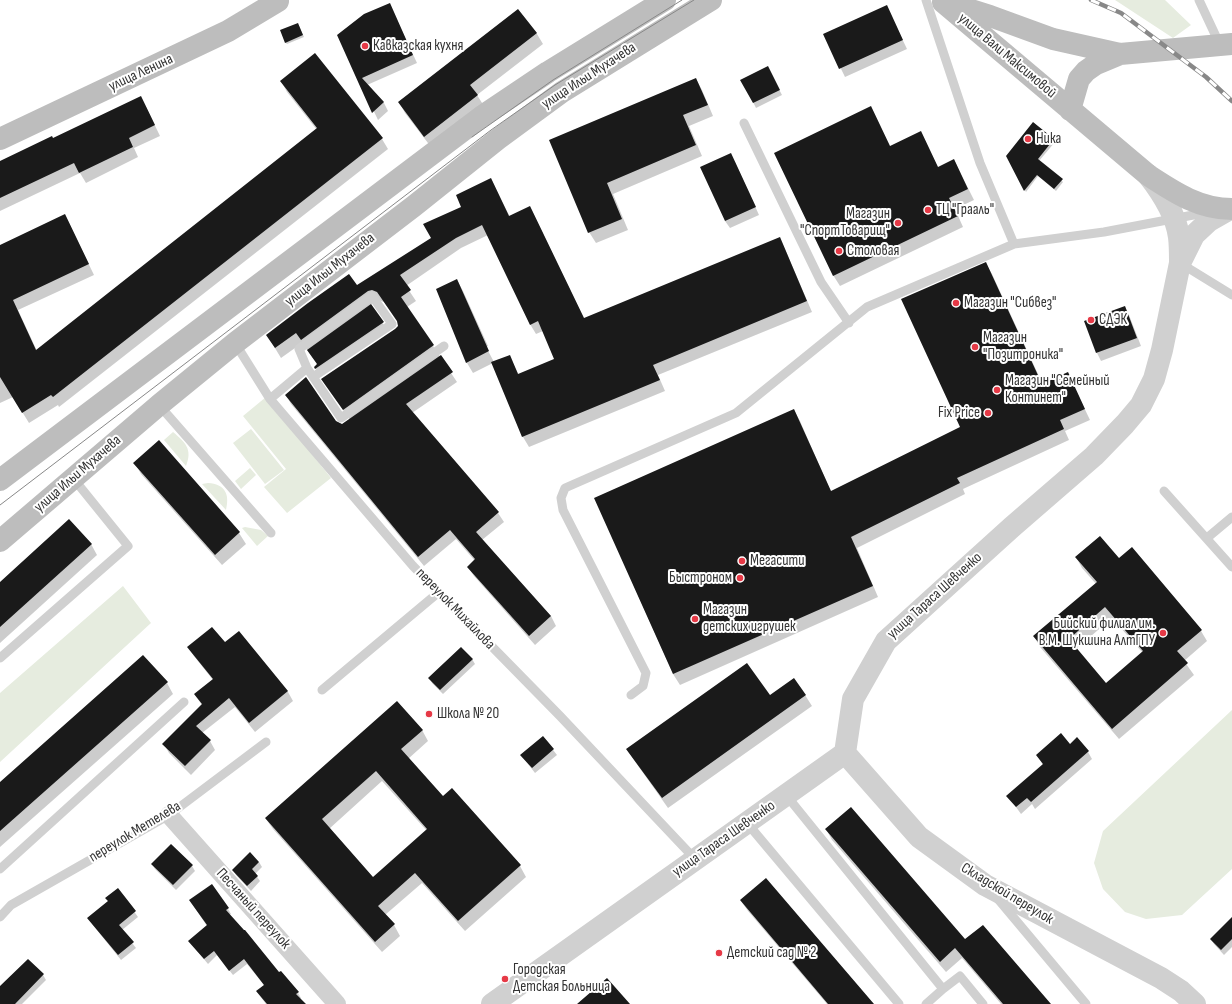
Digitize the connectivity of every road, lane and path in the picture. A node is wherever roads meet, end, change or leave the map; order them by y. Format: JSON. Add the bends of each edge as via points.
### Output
{"nodes":[{"id":1,"x":280,"y":0,"type":"edge"},
{"id":2,"x":664,"y":0,"type":"edge"},
{"id":3,"x":711,"y":0,"type":"edge"},
{"id":4,"x":1199,"y":0,"type":"edge"},
{"id":5,"x":936,"y":1,"type":"edge"},
{"id":6,"x":1228,"y":46,"type":"edge"},
{"id":7,"x":1120,"y":54,"type":"junction"},
{"id":8,"x":1070,"y":110,"type":"junction"},
{"id":9,"x":744,"y":123,"type":"dead end"},
{"id":10,"x":0,"y":139,"type":"edge"},
{"id":11,"x":1148,"y":175,"type":"junction"},
{"id":12,"x":385,"y":190,"type":"junction"},
{"id":13,"x":1231,"y":209,"type":"edge"},
{"id":14,"x":404,"y":212,"type":"junction"},
{"id":15,"x":1174,"y":218,"type":"junction"},
{"id":16,"x":1014,"y":244,"type":"junction"},
{"id":17,"x":1180,"y":263,"type":"junction"},
{"id":18,"x":1232,"y":295,"type":"edge"},
{"id":19,"x":848,"y":323,"type":"junction"},
{"id":20,"x":235,"y":343,"type":"junction"},
{"id":21,"x":444,"y":346,"type":"dead end"},
{"id":22,"x":307,"y":368,"type":"junction"},
{"id":23,"x":313,"y":377,"type":"junction"},
{"id":24,"x":270,"y":399,"type":"junction"},
{"id":25,"x":159,"y":405,"type":"junction"},
{"id":26,"x":73,"y":478,"type":"junction"},
{"id":27,"x":0,"y":480,"type":"edge"},
{"id":28,"x":1164,"y":491,"type":"dead end"},
{"id":29,"x":1232,"y":517,"type":"edge"},
{"id":30,"x":271,"y":533,"type":"dead end"},
{"id":31,"x":1206,"y":538,"type":"junction"},
{"id":32,"x":0,"y":541,"type":"edge"},
{"id":33,"x":1232,"y":567,"type":"edge"},
{"id":34,"x":439,"y":592,"type":"junction"},
{"id":35,"x":0,"y":658,"type":"edge"},
{"id":36,"x":322,"y":690,"type":"dead end"},
{"id":37,"x":631,"y":695,"type":"dead end"},
{"id":38,"x":184,"y":702,"type":"dead end"},
{"id":39,"x":266,"y":742,"type":"dead end"},
{"id":40,"x":845,"y":753,"type":"junction"},
{"id":41,"x":786,"y":795,"type":"junction"},
{"id":42,"x":169,"y":815,"type":"junction"},
{"id":43,"x":747,"y":822,"type":"junction"},
{"id":44,"x":695,"y":859,"type":"junction"},
{"id":45,"x":0,"y":869,"type":"edge"},
{"id":46,"x":985,"y":885,"type":"junction"},
{"id":47,"x":0,"y":917,"type":"edge"},
{"id":48,"x":943,"y":989,"type":"junction"},
{"id":49,"x":337,"y":1004,"type":"edge"},
{"id":50,"x":492,"y":1004,"type":"edge"},
{"id":51,"x":899,"y":1004,"type":"edge"},
{"id":52,"x":926,"y":1004,"type":"edge"},
{"id":53,"x":982,"y":1004,"type":"edge"},
{"id":54,"x":1086,"y":1004,"type":"edge"},
{"id":55,"x":1195,"y":1004,"type":"edge"}],
"edges":[{"from":1,"to":10,"type":"main road","name":"улица Ленина","via":[[228,31]]},
{"from":2,"to":12,"type":"main road","name":"улица Ильи Мухачева","via":[[480,117]]},
{"from":3,"to":14,"type":"main road","name":"улица Ильи Мухачева","via":[[562,92]]},
{"from":4,"to":6,"type":"lane"},
{"from":5,"to":7,"type":"main road","name":"улица Вали Максимовой","via":[[990,16],[1053,39]]},
{"from":5,"to":8,"type":"main road","name":"улица Вали Максимовой"},
{"from":5,"to":16,"type":"lane","via":[[980,163]]},
{"from":6,"to":7,"type":"main road","name":"улица Вали Максимовой"},
{"from":7,"to":8,"type":"main road","name":"улица Вали Максимовой","via":[[1086,71],[1079,79]]},
{"from":8,"to":11,"type":"main road","name":"улица Вали Максимовой"},
{"from":9,"to":19,"type":"lane","via":[[821,282]]},
{"from":11,"to":13,"type":"main road","name":"улица Вали Максимовой","via":[[1182,197],[1206,206]]},
{"from":11,"to":15,"type":"street","name":"улица Тараса Шевченко","via":[[1163,195]]},
{"from":12,"to":14,"type":"main road"},
{"from":12,"to":27,"type":"main road","name":"улица Ильи Мухачева"},
{"from":13,"to":15,"type":"lane"},
{"from":13,"to":17,"type":"street","name":"улица Тараса Шевченко","via":[[1209,222],[1194,236]]},
{"from":14,"to":20,"type":"main road","name":"улица Ильи Мухачева"},
{"from":15,"to":16,"type":"lane","via":[[1104,232]]},
{"from":15,"to":17,"type":"street","name":"улица Тараса Шевченко","via":[[1179,236]]},
{"from":16,"to":19,"type":"lane","via":[[868,307]]},
{"from":17,"to":18,"type":"lane"},
{"from":17,"to":40,"type":"street","name":"улица Тараса Шевченко","via":[[1154,379],[1141,404],[1094,456],[886,641],[853,699]]},
{"from":19,"to":37,"type":"lane","via":[[736,413],[565,488],[561,498],[563,510],[646,673],[643,686]]},
{"from":20,"to":24,"type":"lane","name":"переулок Михайлова"},
{"from":20,"to":25,"type":"main road","name":"улица Ильи Мухачева"},
{"from":21,"to":23,"type":"lane","via":[[341,418]]},
{"from":22,"to":23,"type":"lane"},
{"from":22,"to":23,"type":"lane","via":[[299,349],[372,296],[392,324]]},
{"from":22,"to":24,"type":"lane"},
{"from":24,"to":34,"type":"lane","name":"переулок Михайлова","via":[[413,566]]},
{"from":25,"to":26,"type":"main road","name":"улица Ильи Мухачева"},
{"from":25,"to":30,"type":"lane"},
{"from":26,"to":32,"type":"main road","name":"улица Ильи Мухачева"},
{"from":26,"to":35,"type":"lane","via":[[128,546]]},
{"from":28,"to":31,"type":"lane"},
{"from":29,"to":31,"type":"lane"},
{"from":31,"to":33,"type":"lane"},
{"from":34,"to":36,"type":"lane"},
{"from":34,"to":44,"type":"lane","name":"переулок Михайлова"},
{"from":38,"to":45,"type":"lane"},
{"from":39,"to":42,"type":"lane","name":"переулок Метелева"},
{"from":40,"to":41,"type":"street","name":"улица Тараса Шевченко"},
{"from":40,"to":46,"type":"street","name":"Складской переулок","via":[[919,837]]},
{"from":41,"to":43,"type":"street","name":"улица Тараса Шевченко"},
{"from":41,"to":48,"type":"lane"},
{"from":42,"to":47,"type":"lane","name":"переулок Метелева","via":[[11,905]]},
{"from":42,"to":49,"type":"street","name":"Песчаный переулок"},
{"from":43,"to":44,"type":"street","name":"улица Тараса Шевченко"},
{"from":43,"to":51,"type":"lane"},
{"from":44,"to":50,"type":"street","name":"улица Тараса Шевченко"},
{"from":46,"to":54,"type":"lane"},
{"from":46,"to":55,"type":"street","name":"Складской переулок","via":[[1161,978]]},
{"from":48,"to":52,"type":"lane"},
{"from":48,"to":53,"type":"lane","via":[[960,976]]}]}
